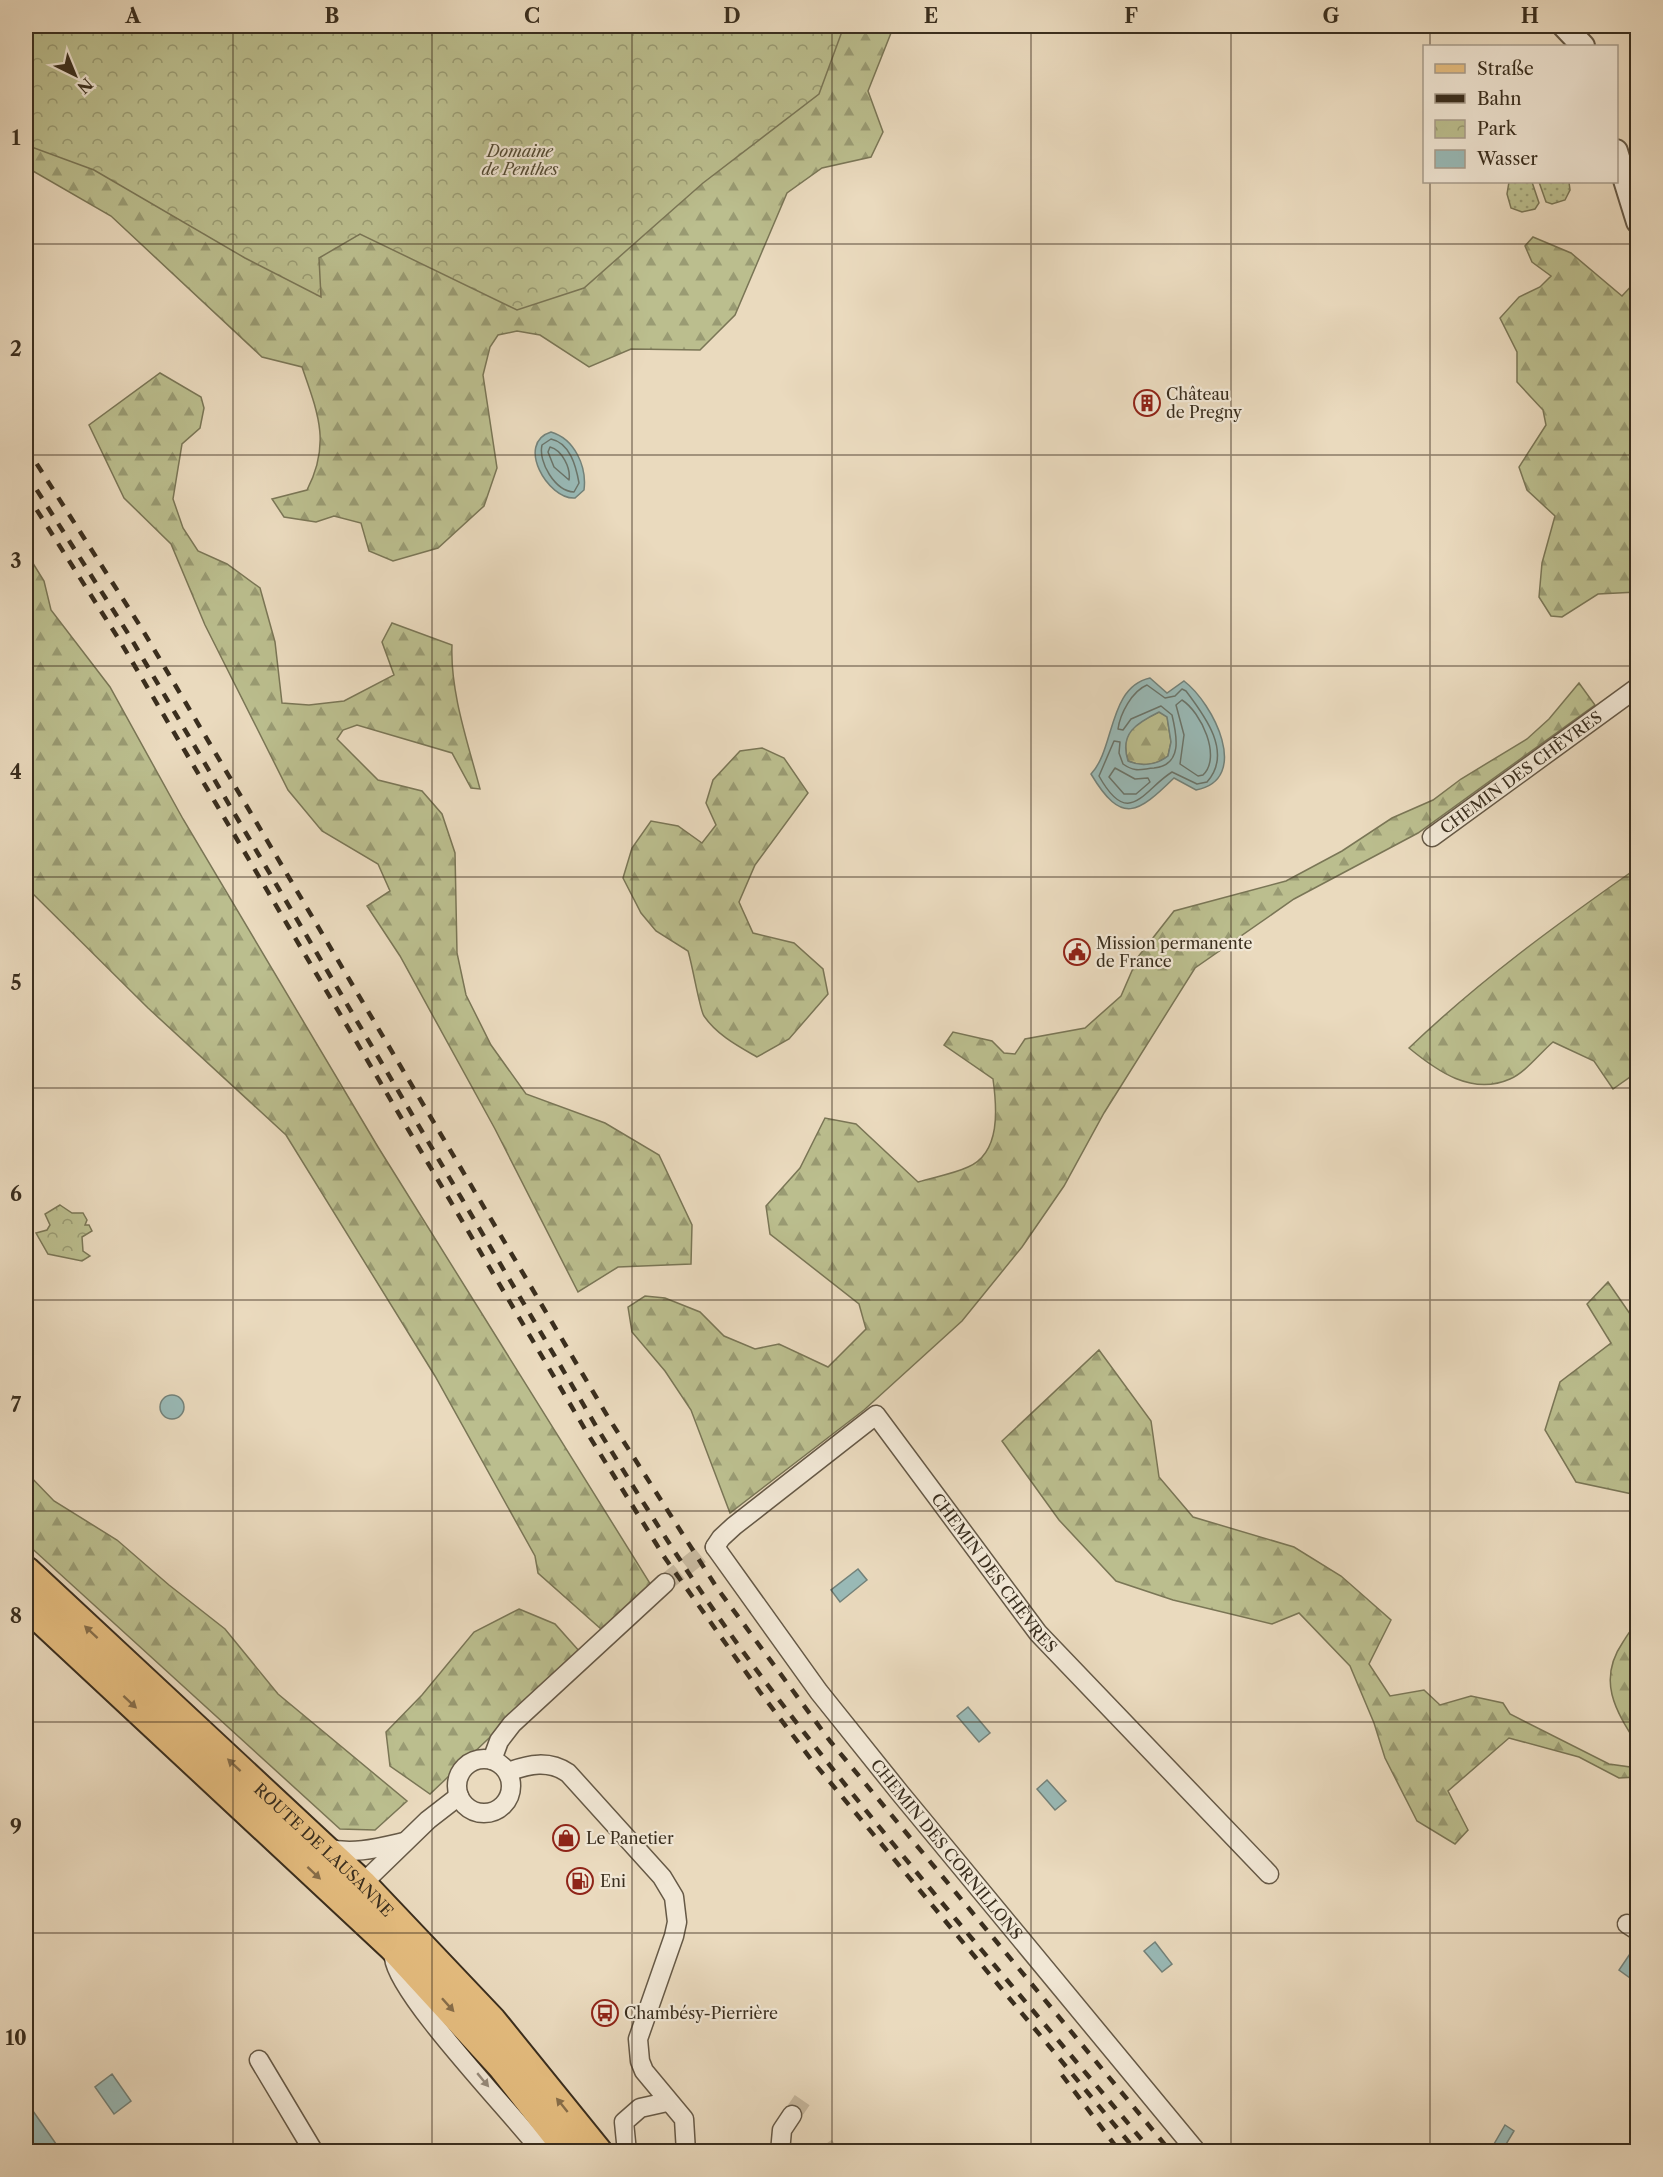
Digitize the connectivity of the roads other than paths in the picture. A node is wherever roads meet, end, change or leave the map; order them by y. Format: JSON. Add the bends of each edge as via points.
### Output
{"nodes":[{"id":1,"x":1567,"y":26,"type":"edge"},
{"id":2,"x":1582,"y":45,"type":"edge"},
{"id":3,"x":1618,"y":153,"type":"edge"},
{"id":4,"x":1638,"y":222,"type":"edge"},
{"id":5,"x":1638,"y":687,"type":"edge"},
{"id":6,"x":1432,"y":837,"type":"dead end"},
{"id":7,"x":710,"y":1550,"type":"joint"},
{"id":8,"x":26,"y":1571,"type":"edge"},
{"id":9,"x":665,"y":1583,"type":"tunnel mouth"},
{"id":10,"x":26,"y":1605,"type":"edge"},
{"id":11,"x":492,"y":1760,"type":"junction"},
{"id":12,"x":508,"y":1772,"type":"junction"},
{"id":13,"x":459,"y":1796,"type":"junction"},
{"id":14,"x":404,"y":1842,"type":"junction"},
{"id":15,"x":323,"y":1848,"type":"junction"},
{"id":16,"x":1269,"y":1874,"type":"dead end"},
{"id":17,"x":354,"y":1893,"type":"junction"},
{"id":18,"x":393,"y":1947,"type":"junction"},
{"id":19,"x":259,"y":2060,"type":"dead end"},
{"id":20,"x":667,"y":2102,"type":"junction"},
{"id":21,"x":792,"y":2115,"type":"tunnel mouth"},
{"id":22,"x":314,"y":2151,"type":"edge"},
{"id":23,"x":542,"y":2151,"type":"edge"},
{"id":24,"x":570,"y":2151,"type":"edge"},
{"id":25,"x":598,"y":2151,"type":"edge"},
{"id":26,"x":627,"y":2151,"type":"edge"},
{"id":27,"x":686,"y":2151,"type":"edge"},
{"id":28,"x":780,"y":2151,"type":"edge"},
{"id":29,"x":1197,"y":2151,"type":"edge"}],
"edges":[{"from":1,"to":2,"type":"street"},
{"from":3,"to":4,"type":"street"},
{"from":5,"to":6,"type":"street","name":"CHEMIN DES CHÈVRES"},
{"from":7,"to":16,"type":"street","name":"CHEMIN DES CHÈVRES","via":[[734,1526],[876,1415],[1038,1633]]},
{"from":7,"to":29,"type":"street","name":"CHEMIN DES CORNILLONS","via":[[892,1784]]},
{"from":15,"to":8,"type":"main road","name":"ROUTE DE LAUSANNE","one_way":true},
{"from":9,"to":11,"type":"street","via":[[512,1724],[499,1741]]},
{"from":10,"to":17,"type":"main road","name":"ROUTE DE LAUSANNE","one_way":true},
{"from":11,"to":12,"type":"street"},
{"from":11,"to":13,"type":"street","via":[[468,1765],[458,1779]]},
{"from":12,"to":13,"type":"street","via":[[511,1790],[496,1810],[474,1811]]},
{"from":12,"to":20,"type":"street","via":[[551,1764],[568,1773],[662,1876],[674,1897],[674,1936],[638,2039],[644,2071]]},
{"from":13,"to":14,"type":"street"},
{"from":14,"to":15,"type":"street","via":[[363,1851]]},
{"from":14,"to":17,"type":"street"},
{"from":15,"to":17,"type":"main road","name":"ROUTE DE LAUSANNE"},
{"from":17,"to":18,"type":"main road","name":"ROUTE DE LAUSANNE"},
{"from":25,"to":17,"type":"main road","name":"ROUTE DE LAUSANNE","one_way":true,"via":[[485,2013]]},
{"from":18,"to":23,"type":"street","one_way":true,"via":[[395,1967],[420,2006]]},
{"from":18,"to":24,"type":"main road","name":"ROUTE DE LAUSANNE","one_way":true,"via":[[502,2066]]},
{"from":19,"to":22,"type":"street"},
{"from":20,"to":26,"type":"street","via":[[640,2108],[624,2122]]},
{"from":20,"to":27,"type":"street","via":[[684,2119]]},
{"from":21,"to":28,"type":"street","via":[[782,2130]]}]}
